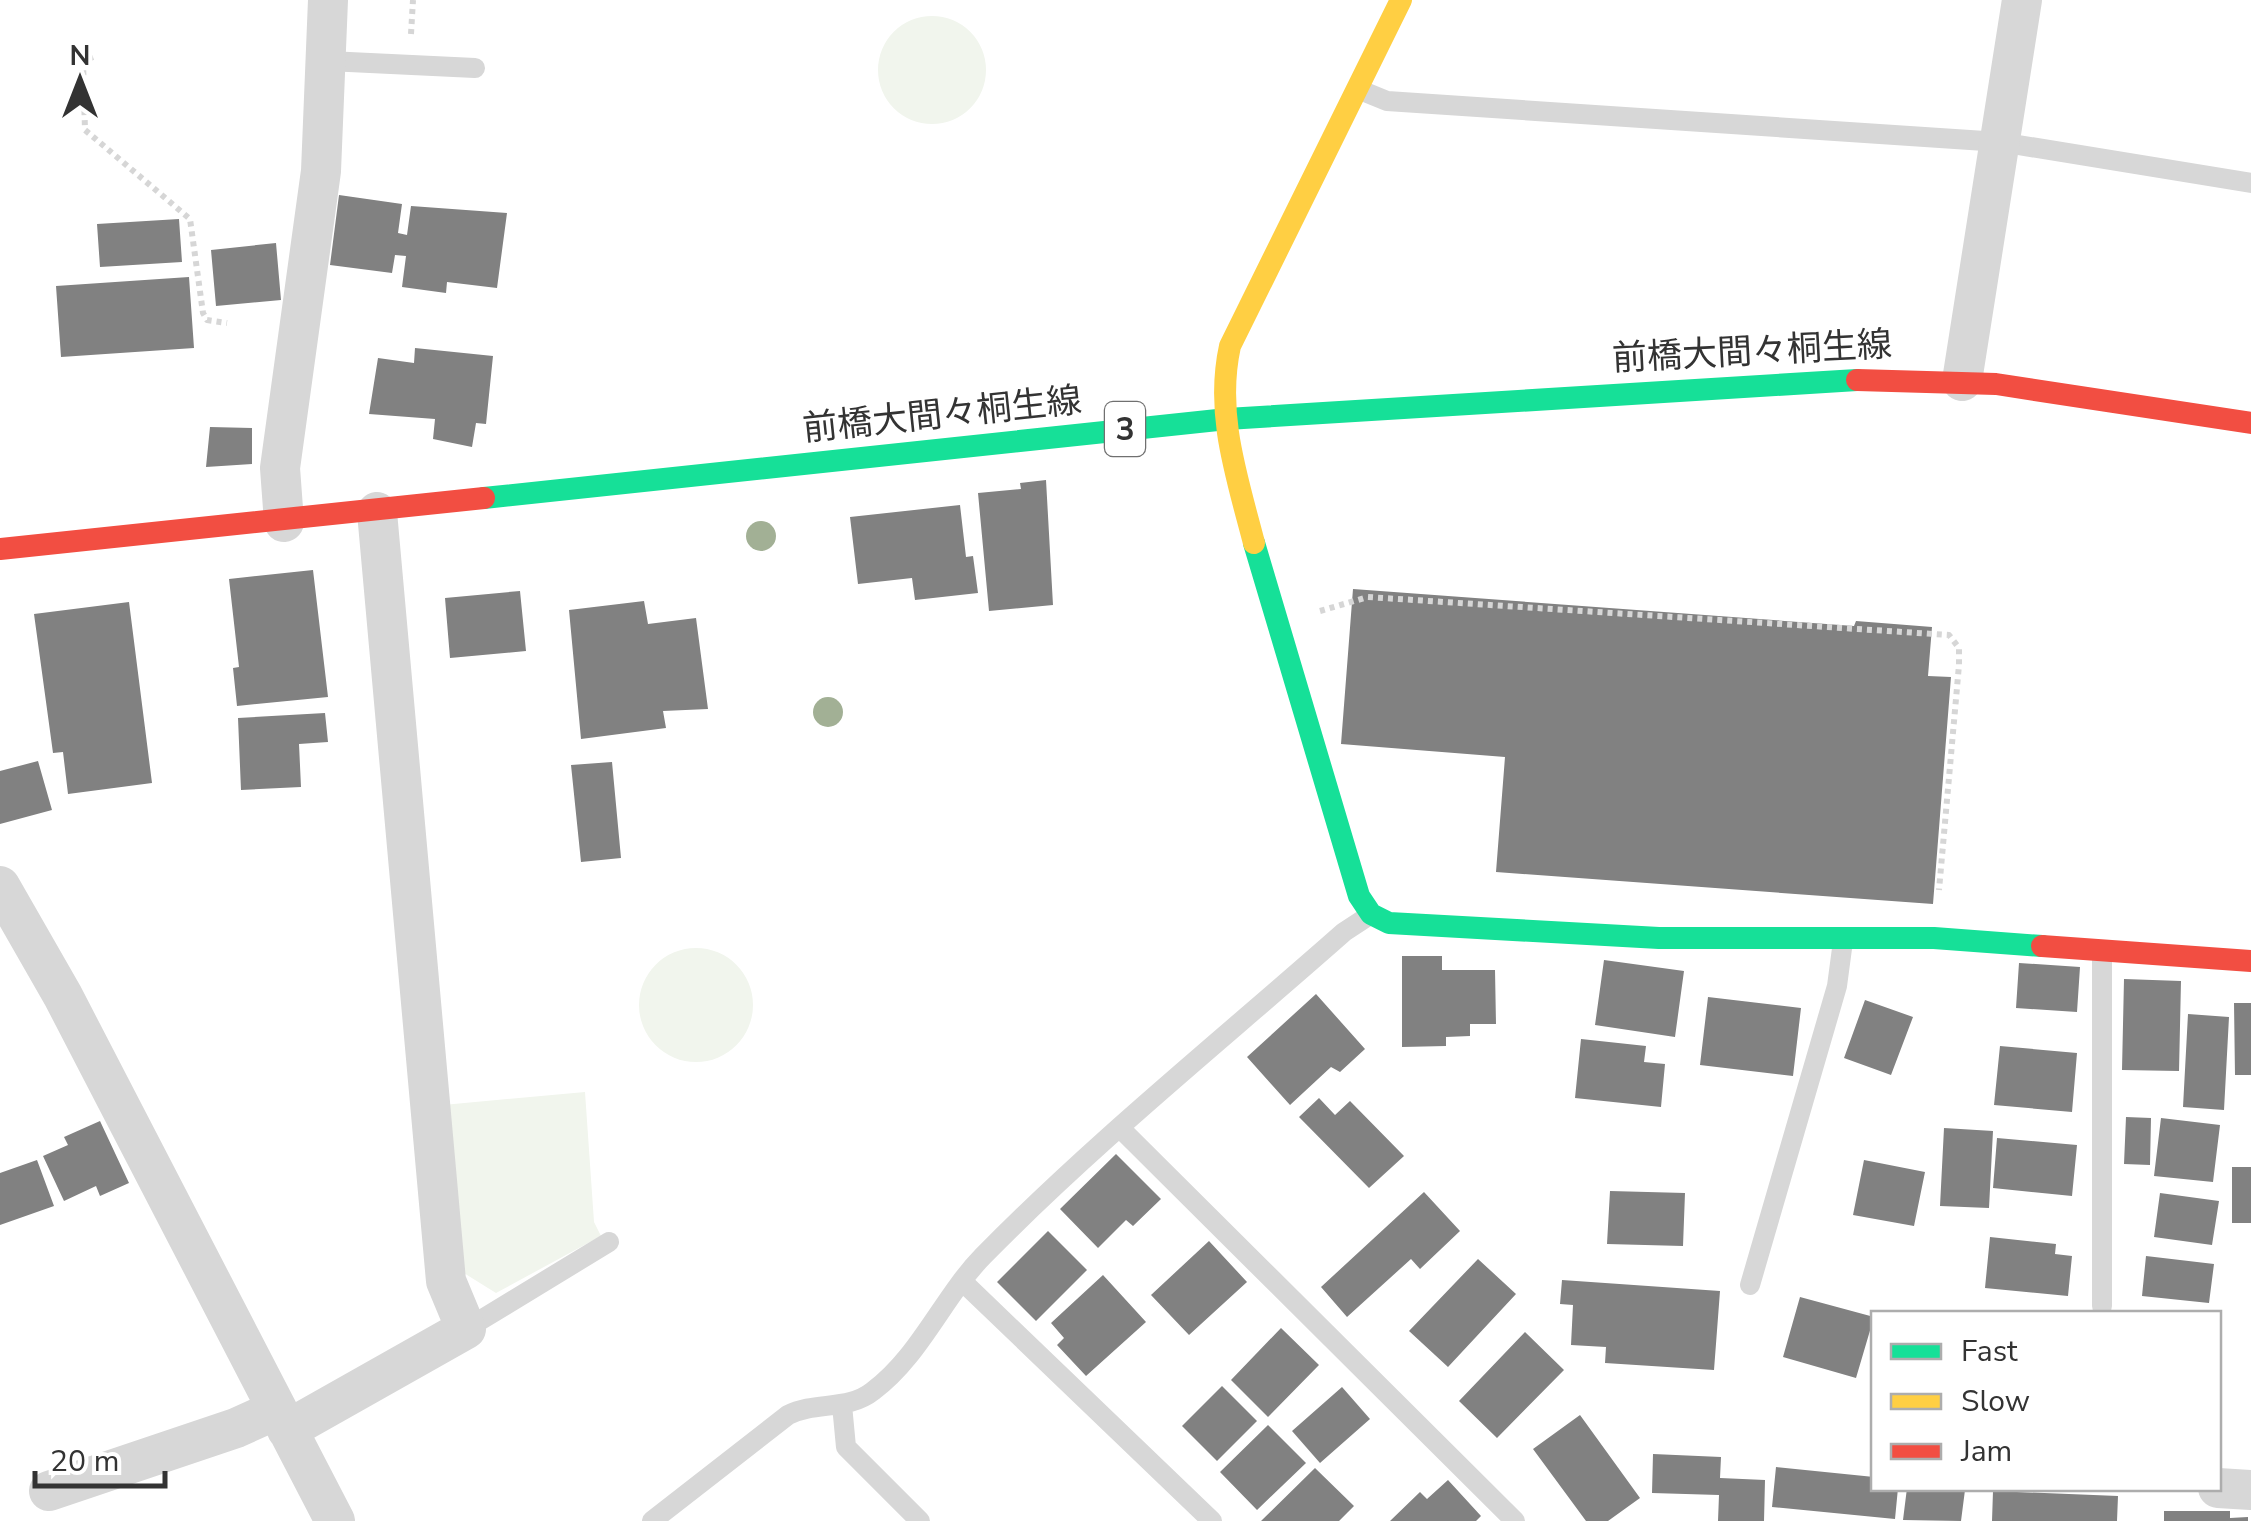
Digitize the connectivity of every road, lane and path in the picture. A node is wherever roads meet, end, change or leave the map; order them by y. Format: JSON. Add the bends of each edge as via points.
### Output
{"nodes":[{"id":1,"x":328,"y":0,"type":"edge"},
{"id":2,"x":1401,"y":0,"type":"edge"},
{"id":3,"x":2022,"y":0,"type":"edge"},
{"id":4,"x":92,"y":57,"type":"dead end"},
{"id":5,"x":328,"y":61,"type":"junction"},
{"id":6,"x":475,"y":68,"type":"dead end"},
{"id":7,"x":1358,"y":89,"type":"junction"},
{"id":8,"x":2000,"y":142,"type":"junction"},
{"id":9,"x":2251,"y":183,"type":"edge"},
{"id":10,"x":228,"y":322,"type":"dead end"},
{"id":11,"x":1962,"y":381,"type":"junction"},
{"id":12,"x":1227,"y":418,"type":"junction"},
{"id":13,"x":2251,"y":423,"type":"edge"},
{"id":14,"x":377,"y":512,"type":"junction"},
{"id":15,"x":284,"y":522,"type":"junction"},
{"id":16,"x":0,"y":549,"type":"edge"},
{"id":17,"x":1315,"y":612,"type":"dead end"},
{"id":18,"x":0,"y":886,"type":"edge"},
{"id":19,"x":1938,"y":897,"type":"dead end"},
{"id":20,"x":1370,"y":914,"type":"junction"},
{"id":21,"x":1843,"y":941,"type":"junction"},
{"id":22,"x":2102,"y":950,"type":"junction"},
{"id":23,"x":2251,"y":961,"type":"edge"},
{"id":24,"x":1120,"y":1129,"type":"junction"},
{"id":25,"x":610,"y":1242,"type":"dead end"},
{"id":26,"x":962,"y":1282,"type":"junction"},
{"id":27,"x":1750,"y":1285,"type":"dead end"},
{"id":28,"x":2102,"y":1306,"type":"dead end"},
{"id":29,"x":466,"y":1330,"type":"junction"},
{"id":30,"x":842,"y":1406,"type":"junction"},
{"id":31,"x":282,"y":1420,"type":"junction"},
{"id":32,"x":2221,"y":1488,"type":"edge"},
{"id":33,"x":49,"y":1490,"type":"dead end"},
{"id":34,"x":2251,"y":1490,"type":"edge"},
{"id":35,"x":335,"y":1521,"type":"edge"},
{"id":36,"x":652,"y":1521,"type":"edge"},
{"id":37,"x":920,"y":1521,"type":"edge"},
{"id":38,"x":1212,"y":1521,"type":"edge"},
{"id":39,"x":1515,"y":1521,"type":"edge"}],
"edges":[{"from":1,"to":5,"type":"street"},
{"from":2,"to":7,"type":"main road"},
{"from":3,"to":8,"type":"street"},
{"from":4,"to":10,"type":"path","via":[[83,60],[85,130],[190,219],[202,313]]},
{"from":5,"to":6,"type":"lane"},
{"from":5,"to":15,"type":"street","via":[[321,171],[280,468]]},
{"from":7,"to":8,"type":"lane","via":[[1387,100]]},
{"from":7,"to":12,"type":"main road","via":[[1230,346],[1222,382]]},
{"from":8,"to":9,"type":"lane"},
{"from":8,"to":11,"type":"street"},
{"from":11,"to":12,"type":"main road","name":"前橋大間々桐生線","number":"3","via":[[1804,380]]},
{"from":11,"to":13,"type":"main road","name":"前橋大間々桐生線","number":"3"},
{"from":12,"to":14,"type":"main road","name":"前橋大間々桐生線","number":"3"},
{"from":12,"to":20,"type":"main road","via":[[1234,470],[1298,706]]},
{"from":14,"to":15,"type":"main road","name":"前橋大間々桐生線","number":"3"},
{"from":14,"to":29,"type":"street","via":[[446,1282]]},
{"from":15,"to":16,"type":"main road","name":"前橋大間々桐生線","number":"3"},
{"from":17,"to":19,"type":"path","via":[[1368,597],[1950,635],[1959,665]]},
{"from":18,"to":31,"type":"street"},
{"from":20,"to":21,"type":"main road","via":[[1388,924]]},
{"from":20,"to":24,"type":"lane"},
{"from":21,"to":22,"type":"main road","via":[[1934,938]]},
{"from":21,"to":27,"type":"lane","via":[[1837,986]]},
{"from":22,"to":23,"type":"main road"},
{"from":22,"to":28,"type":"lane"},
{"from":24,"to":26,"type":"lane"},
{"from":24,"to":39,"type":"lane"},
{"from":25,"to":29,"type":"lane"},
{"from":26,"to":30,"type":"lane","via":[[886,1380]]},
{"from":26,"to":38,"type":"lane"},
{"from":29,"to":31,"type":"street"},
{"from":30,"to":36,"type":"lane","via":[[814,1406],[788,1416]]},
{"from":30,"to":37,"type":"lane","via":[[846,1447]]},
{"from":31,"to":33,"type":"street","via":[[236,1428]]},
{"from":31,"to":35,"type":"street"},
{"from":32,"to":34,"type":"street"}]}
